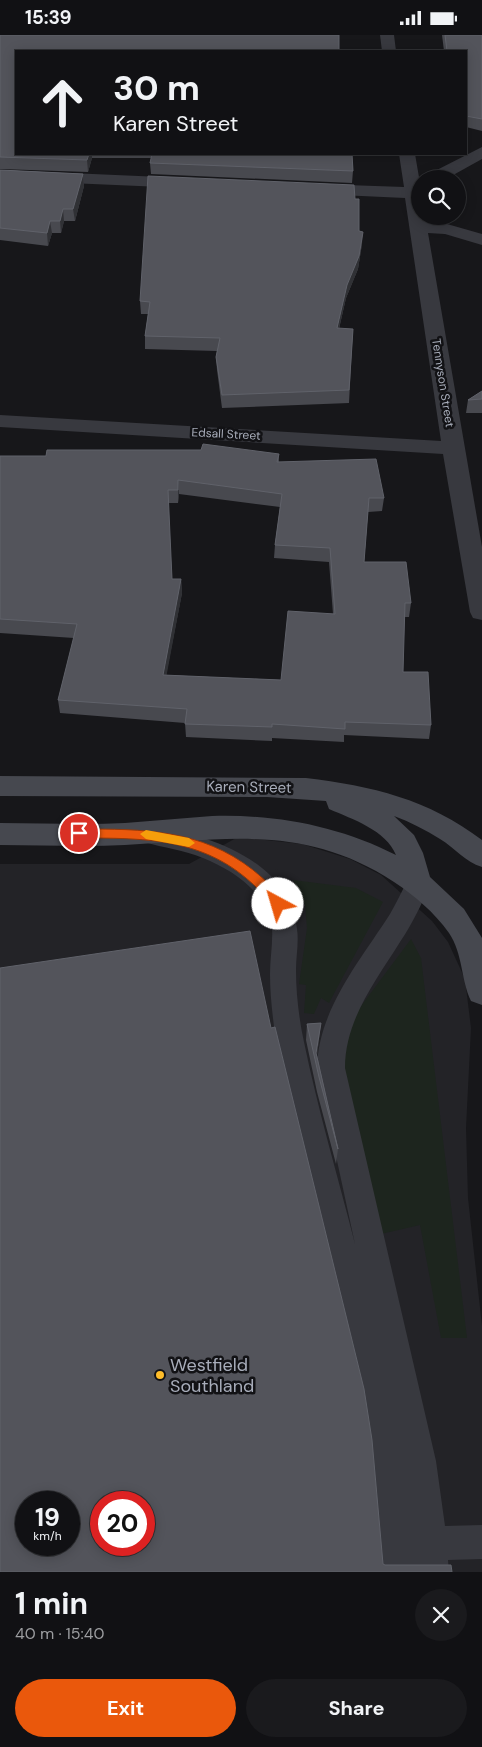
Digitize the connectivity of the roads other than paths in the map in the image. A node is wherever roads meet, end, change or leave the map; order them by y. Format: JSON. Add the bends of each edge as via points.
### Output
{"nodes":[{"id":1,"x":386,"y":35,"type":"edge"},
{"id":2,"x":389,"y":50,"type":"edge"},
{"id":3,"x":482,"y":152,"type":"edge"},
{"id":4,"x":407,"y":155,"type":"edge"},
{"id":5,"x":427,"y":156,"type":"edge"},
{"id":6,"x":463,"y":162,"type":"junction"},
{"id":7,"x":411,"y":170,"type":"edge"},
{"id":8,"x":449,"y":170,"type":"edge"},
{"id":9,"x":0,"y":175,"type":"edge"},
{"id":10,"x":198,"y":184,"type":"edge"},
{"id":11,"x":306,"y":189,"type":"edge"},
{"id":12,"x":411,"y":190,"type":"edge"},
{"id":13,"x":419,"y":227,"type":"joint"},
{"id":14,"x":482,"y":240,"type":"edge"},
{"id":15,"x":0,"y":421,"type":"edge"},
{"id":16,"x":453,"y":447,"type":"junction"},
{"id":17,"x":482,"y":612,"type":"edge"},
{"id":18,"x":0,"y":786,"type":"edge"},
{"id":19,"x":299,"y":788,"type":"junction"},
{"id":20,"x":0,"y":833,"type":"edge"},
{"id":21,"x":138,"y":833,"type":"junction"},
{"id":22,"x":482,"y":856,"type":"edge"},
{"id":23,"x":418,"y":884,"type":"junction"},
{"id":24,"x":482,"y":992,"type":"edge"},
{"id":25,"x":482,"y":1542,"type":"edge"},
{"id":26,"x":438,"y":1557,"type":"edge"},
{"id":27,"x":399,"y":1572,"type":"edge"}],
"edges":[{"from":1,"to":2,"type":"street"},
{"from":3,"to":6,"type":"street"},
{"from":4,"to":7,"type":"street","name":"Tennyson Street"},
{"from":5,"to":6,"type":"street"},
{"from":6,"to":8,"type":"street"},
{"from":9,"to":10,"type":"street"},
{"from":11,"to":12,"type":"street"},
{"from":13,"to":14,"type":"street","via":[[447,229]]},
{"from":13,"to":16,"type":"street","name":"Tennyson Street"},
{"from":15,"to":16,"type":"street","name":"Edsall Street"},
{"from":16,"to":17,"type":"street","name":"Tennyson Street"},
{"from":18,"to":19,"type":"street","name":"Karen Street"},
{"from":19,"to":22,"type":"street","name":"Karen Street","via":[[350,793],[401,807],[449,830]]},
{"from":19,"to":23,"type":"street","via":[[355,809],[392,830],[406,847]]},
{"from":20,"to":21,"type":"street"},
{"from":21,"to":23,"type":"street","via":[[261,827],[330,839],[380,859]]},
{"from":21,"to":27,"type":"lane","via":[[190,843],[216,852],[251,875],[278,904],[284,925],[283,988],[290,1042],[379,1400],[388,1450]]},
{"from":23,"to":24,"type":"street","via":[[446,908],[470,943]]},
{"from":23,"to":26,"type":"lane","via":[[395,927],[357,984],[333,1041],[331,1068]]},
{"from":25,"to":26,"type":"lane"}]}
